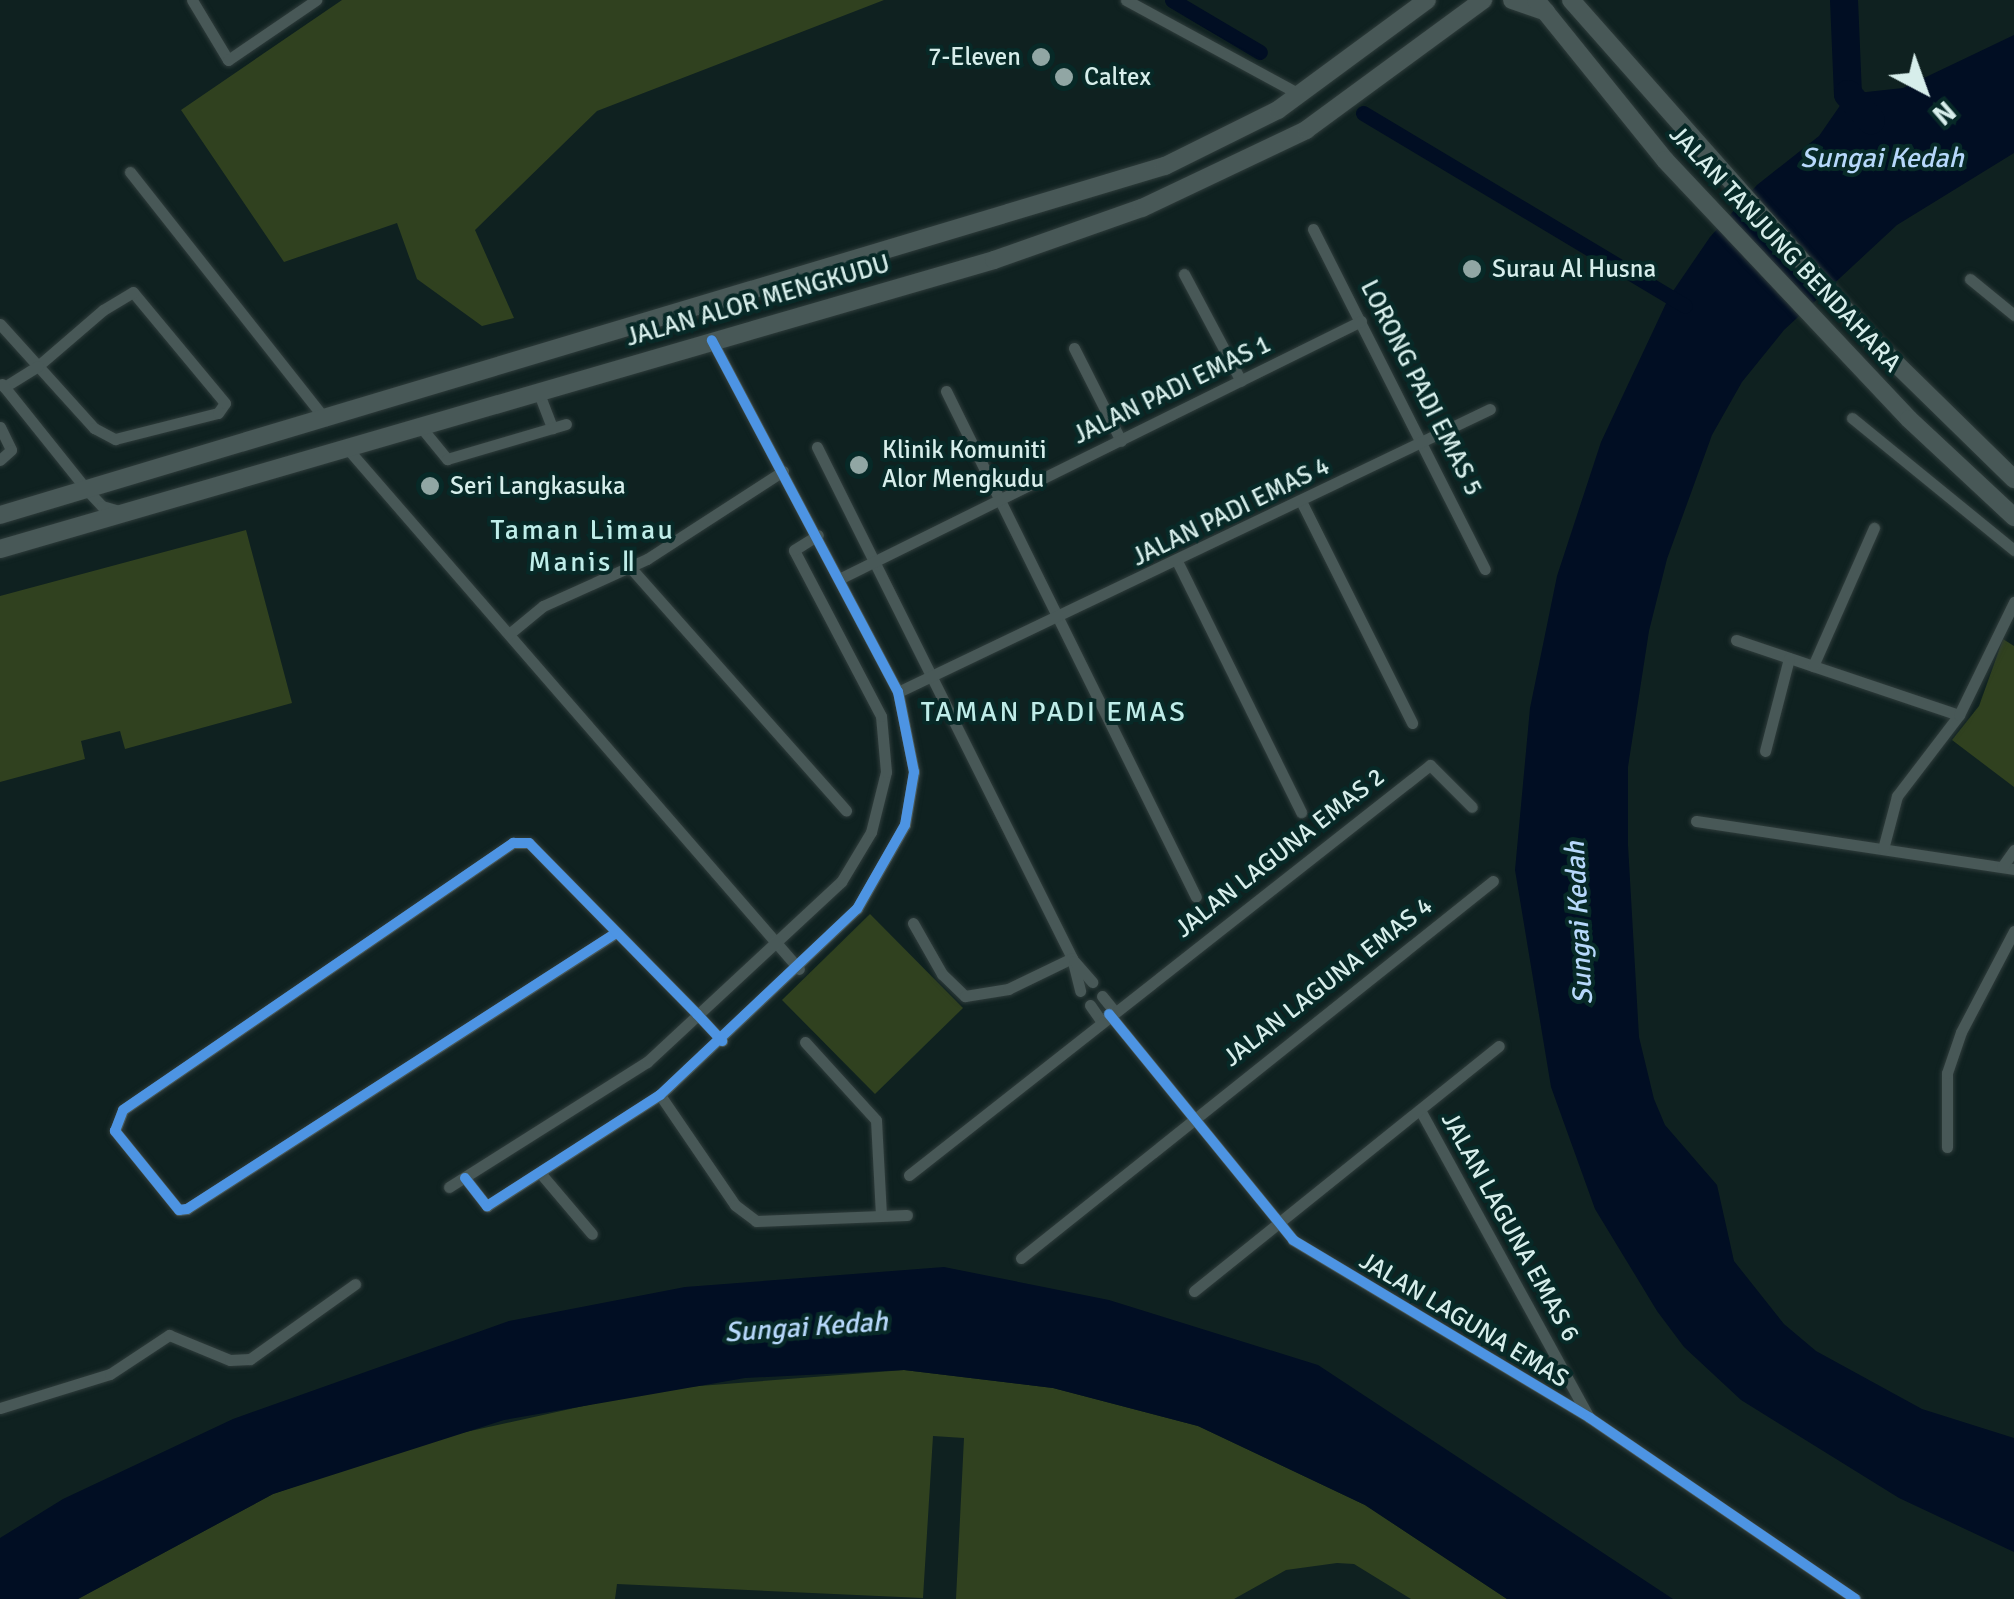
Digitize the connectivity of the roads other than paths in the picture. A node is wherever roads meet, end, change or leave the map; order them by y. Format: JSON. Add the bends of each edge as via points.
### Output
{"nodes":[{"id":1,"x":192,"y":0,"type":"edge"},
{"id":2,"x":316,"y":0,"type":"edge"},
{"id":3,"x":1126,"y":0,"type":"edge"},
{"id":4,"x":1427,"y":0,"type":"edge"},
{"id":5,"x":1483,"y":0,"type":"edge"},
{"id":6,"x":1512,"y":0,"type":"edge"},
{"id":7,"x":1571,"y":0,"type":"edge"},
{"id":8,"x":1541,"y":6,"type":"edge"},
{"id":9,"x":1300,"y":94,"type":"junction"},
{"id":10,"x":130,"y":172,"type":"dead end"},
{"id":11,"x":1313,"y":229,"type":"dead end"},
{"id":12,"x":1184,"y":274,"type":"dead end"},
{"id":13,"x":1970,"y":279,"type":"dead end"},
{"id":14,"x":2014,"y":315,"type":"edge"},
{"id":15,"x":1361,"y":321,"type":"junction"},
{"id":16,"x":657,"y":323,"type":"junction"},
{"id":17,"x":0,"y":324,"type":"edge"},
{"id":18,"x":712,"y":340,"type":"junction"},
{"id":19,"x":1074,"y":348,"type":"dead end"},
{"id":20,"x":674,"y":351,"type":"junction"},
{"id":21,"x":38,"y":366,"type":"junction"},
{"id":22,"x":1241,"y":381,"type":"junction"},
{"id":23,"x":2,"y":384,"type":"edge"},
{"id":24,"x":538,"y":391,"type":"junction"},
{"id":25,"x":946,"y":391,"type":"dead end"},
{"id":26,"x":1490,"y":409,"type":"dead end"},
{"id":27,"x":1852,"y":418,"type":"dead end"},
{"id":28,"x":326,"y":420,"type":"junction"},
{"id":29,"x":566,"y":424,"type":"dead end"},
{"id":30,"x":420,"y":426,"type":"junction"},
{"id":31,"x":0,"y":427,"type":"edge"},
{"id":32,"x":552,"y":428,"type":"junction"},
{"id":33,"x":1121,"y":440,"type":"junction"},
{"id":34,"x":1425,"y":443,"type":"junction"},
{"id":35,"x":817,"y":447,"type":"dead end"},
{"id":36,"x":346,"y":448,"type":"junction"},
{"id":37,"x":0,"y":460,"type":"edge"},
{"id":38,"x":783,"y":472,"type":"junction"},
{"id":39,"x":2014,"y":479,"type":"edge"},
{"id":40,"x":86,"y":489,"type":"junction"},
{"id":41,"x":1000,"y":501,"type":"junction"},
{"id":42,"x":1302,"y":502,"type":"junction"},
{"id":43,"x":124,"y":512,"type":"junction"},
{"id":44,"x":0,"y":515,"type":"edge"},
{"id":45,"x":2014,"y":516,"type":"edge"},
{"id":46,"x":1874,"y":528,"type":"dead end"},
{"id":47,"x":818,"y":535,"type":"junction"},
{"id":48,"x":0,"y":549,"type":"edge"},
{"id":49,"x":2014,"y":550,"type":"edge"},
{"id":50,"x":879,"y":561,"type":"junction"},
{"id":51,"x":1178,"y":563,"type":"junction"},
{"id":52,"x":629,"y":566,"type":"junction"},
{"id":53,"x":1485,"y":569,"type":"dead end"},
{"id":54,"x":841,"y":578,"type":"junction"},
{"id":55,"x":2014,"y":602,"type":"edge"},
{"id":56,"x":1057,"y":621,"type":"junction"},
{"id":57,"x":509,"y":634,"type":"junction"},
{"id":58,"x":1736,"y":640,"type":"dead end"},
{"id":59,"x":1789,"y":658,"type":"junction"},
{"id":60,"x":1813,"y":666,"type":"junction"},
{"id":61,"x":932,"y":678,"type":"junction"},
{"id":62,"x":898,"y":692,"type":"junction"},
{"id":63,"x":1958,"y":714,"type":"junction"},
{"id":64,"x":1412,"y":724,"type":"dead end"},
{"id":65,"x":1765,"y":750,"type":"dead end"},
{"id":66,"x":1472,"y":807,"type":"dead end"},
{"id":67,"x":846,"y":810,"type":"dead end"},
{"id":68,"x":1301,"y":812,"type":"dead end"},
{"id":69,"x":1696,"y":822,"type":"dead end"},
{"id":70,"x":1883,"y":849,"type":"junction"},
{"id":71,"x":2014,"y":850,"type":"edge"},
{"id":72,"x":2008,"y":868,"type":"edge"},
{"id":73,"x":1492,"y":881,"type":"dead end"},
{"id":74,"x":1196,"y":897,"type":"dead end"},
{"id":75,"x":914,"y":923,"type":"dead end"},
{"id":76,"x":2014,"y":932,"type":"edge"},
{"id":77,"x":616,"y":933,"type":"junction"},
{"id":78,"x":778,"y":941,"type":"junction"},
{"id":79,"x":1072,"y":958,"type":"junction"},
{"id":80,"x":799,"y":969,"type":"junction"},
{"id":81,"x":1092,"y":982,"type":"dead end"},
{"id":82,"x":1080,"y":991,"type":"dead end"},
{"id":83,"x":1102,"y":996,"type":"dead end"},
{"id":84,"x":1090,"y":1006,"type":"dead end"},
{"id":85,"x":698,"y":1014,"type":"junction"},
{"id":86,"x":1108,"y":1015,"type":"junction"},
{"id":87,"x":722,"y":1041,"type":"junction"},
{"id":88,"x":804,"y":1042,"type":"dead end"},
{"id":89,"x":1499,"y":1046,"type":"dead end"},
{"id":90,"x":660,"y":1095,"type":"junction"},
{"id":91,"x":1420,"y":1110,"type":"junction"},
{"id":92,"x":1192,"y":1119,"type":"junction"},
{"id":93,"x":1947,"y":1146,"type":"dead end"},
{"id":94,"x":542,"y":1175,"type":"junction"},
{"id":95,"x":909,"y":1175,"type":"dead end"},
{"id":96,"x":465,"y":1178,"type":"junction"},
{"id":97,"x":449,"y":1187,"type":"dead end"},
{"id":98,"x":881,"y":1214,"type":"junction"},
{"id":99,"x":907,"y":1214,"type":"dead end"},
{"id":100,"x":1280,"y":1224,"type":"junction"},
{"id":101,"x":592,"y":1234,"type":"dead end"},
{"id":102,"x":1020,"y":1258,"type":"dead end"},
{"id":103,"x":355,"y":1284,"type":"dead end"},
{"id":104,"x":1194,"y":1292,"type":"dead end"},
{"id":105,"x":0,"y":1408,"type":"edge"},
{"id":106,"x":1590,"y":1418,"type":"junction"},
{"id":107,"x":1856,"y":1599,"type":"edge"}],
"edges":[{"from":1,"to":2,"type":"street","via":[[228,60]]},
{"from":3,"to":9,"type":"street"},
{"from":4,"to":9,"type":"main road","name":"JALAN ALOR MENGKUDU"},
{"from":5,"to":18,"type":"main road","name":"JALAN ALOR MENGKUDU","via":[[1306,130],[1142,208],[994,260]]},
{"from":6,"to":8,"type":"main road"},
{"from":7,"to":39,"type":"main road","name":"JALAN TANJUNG BENDAHARA","via":[[1874,342]]},
{"from":8,"to":45,"type":"main road","name":"JALAN TANJUNG BENDAHARA","via":[[1665,160],[1882,390]]},
{"from":9,"to":16,"type":"main road","name":"JALAN ALOR MENGKUDU","via":[[1240,132],[1166,166]]},
{"from":10,"to":28,"type":"street"},
{"from":11,"to":15,"type":"street","name":"LORONG PADI EMAS 5"},
{"from":12,"to":22,"type":"street"},
{"from":13,"to":14,"type":"street"},
{"from":15,"to":22,"type":"street","name":"JALAN PADI EMAS 1"},
{"from":15,"to":34,"type":"street","name":"LORONG PADI EMAS 5"},
{"from":16,"to":20,"type":"main road","via":[[680,331]]},
{"from":16,"to":28,"type":"main road","name":"JALAN ALOR MENGKUDU"},
{"from":17,"to":21,"type":"street"},
{"from":18,"to":20,"type":"main road","name":"JALAN ALOR MENGKUDU"},
{"from":18,"to":38,"type":"street"},
{"from":19,"to":33,"type":"street"},
{"from":20,"to":24,"type":"main road","name":"JALAN ALOR MENGKUDU"},
{"from":21,"to":21,"type":"street","via":[[133,292],[225,404],[218,413],[115,439],[94,428]]},
{"from":21,"to":23,"type":"street"},
{"from":22,"to":33,"type":"street","name":"JALAN PADI EMAS 1"},
{"from":23,"to":40,"type":"street"},
{"from":24,"to":30,"type":"main road","name":"JALAN ALOR MENGKUDU"},
{"from":24,"to":32,"type":"street"},
{"from":25,"to":41,"type":"street"},
{"from":26,"to":34,"type":"street","name":"JALAN PADI EMAS 4"},
{"from":27,"to":49,"type":"street"},
{"from":28,"to":40,"type":"main road","name":"JALAN ALOR MENGKUDU"},
{"from":29,"to":32,"type":"street"},
{"from":30,"to":32,"type":"street","via":[[448,459]]},
{"from":30,"to":36,"type":"main road","name":"JALAN ALOR MENGKUDU"},
{"from":31,"to":37,"type":"street","via":[[11,450]]},
{"from":33,"to":41,"type":"street","name":"JALAN PADI EMAS 1"},
{"from":34,"to":42,"type":"street","name":"JALAN PADI EMAS 4"},
{"from":34,"to":53,"type":"street","name":"LORONG PADI EMAS 5"},
{"from":35,"to":50,"type":"street"},
{"from":36,"to":43,"type":"main road","name":"JALAN ALOR MENGKUDU"},
{"from":36,"to":57,"type":"street"},
{"from":38,"to":47,"type":"street"},
{"from":38,"to":52,"type":"street"},
{"from":40,"to":43,"type":"street","via":[[102,506]]},
{"from":40,"to":44,"type":"main road","name":"JALAN ALOR MENGKUDU"},
{"from":41,"to":50,"type":"street","name":"JALAN PADI EMAS 1"},
{"from":41,"to":56,"type":"street"},
{"from":42,"to":51,"type":"street","name":"JALAN PADI EMAS 4"},
{"from":42,"to":64,"type":"street"},
{"from":43,"to":48,"type":"main road","name":"JALAN ALOR MENGKUDU"},
{"from":46,"to":60,"type":"street"},
{"from":47,"to":54,"type":"street"},
{"from":47,"to":78,"type":"street","via":[[794,550],[881,716],[886,772],[880,806],[855,861]]},
{"from":50,"to":54,"type":"street","name":"JALAN PADI EMAS 1"},
{"from":50,"to":61,"type":"street"},
{"from":51,"to":56,"type":"street","name":"JALAN PADI EMAS 4"},
{"from":51,"to":68,"type":"street"},
{"from":52,"to":57,"type":"street","via":[[565,593]]},
{"from":52,"to":67,"type":"street"},
{"from":54,"to":62,"type":"street"},
{"from":55,"to":63,"type":"street"},
{"from":56,"to":61,"type":"street","name":"JALAN PADI EMAS 4"},
{"from":56,"to":74,"type":"street"},
{"from":57,"to":78,"type":"street"},
{"from":58,"to":59,"type":"street"},
{"from":59,"to":60,"type":"street"},
{"from":59,"to":65,"type":"street"},
{"from":60,"to":63,"type":"street"},
{"from":61,"to":62,"type":"street","name":"JALAN PADI EMAS 4"},
{"from":61,"to":79,"type":"street"},
{"from":62,"to":80,"type":"street","via":[[914,772],[905,825],[882,875]]},
{"from":63,"to":70,"type":"street","via":[[1897,796]]},
{"from":66,"to":86,"type":"street","name":"JALAN LAGUNA EMAS 2","via":[[1430,764]]},
{"from":69,"to":70,"type":"street"},
{"from":70,"to":72,"type":"street"},
{"from":71,"to":72,"type":"street"},
{"from":73,"to":92,"type":"street","name":"JALAN LAGUNA EMAS 4"},
{"from":75,"to":79,"type":"street","via":[[942,974],[966,996],[1008,990]]},
{"from":76,"to":93,"type":"street","via":[[1950,1064]]},
{"from":77,"to":77,"type":"street","via":[[179,1210],[115,1131],[123,1110],[513,843],[529,843]]},
{"from":77,"to":85,"type":"street"},
{"from":78,"to":80,"type":"street"},
{"from":78,"to":85,"type":"street"},
{"from":79,"to":81,"type":"street"},
{"from":79,"to":82,"type":"street"},
{"from":80,"to":87,"type":"street"},
{"from":83,"to":86,"type":"street"},
{"from":84,"to":86,"type":"street"},
{"from":85,"to":87,"type":"street"},
{"from":85,"to":96,"type":"street","via":[[624,1078]]},
{"from":86,"to":92,"type":"street","name":"JALAN LAGUNA EMAS"},
{"from":86,"to":95,"type":"street"},
{"from":87,"to":90,"type":"street"},
{"from":88,"to":98,"type":"street","via":[[876,1120]]},
{"from":89,"to":91,"type":"street"},
{"from":90,"to":94,"type":"street"},
{"from":90,"to":98,"type":"street","via":[[735,1205],[756,1221]]},
{"from":91,"to":100,"type":"street"},
{"from":91,"to":106,"type":"street","name":"JALAN LAGUNA EMAS 6"},
{"from":92,"to":100,"type":"street","name":"JALAN LAGUNA EMAS"},
{"from":92,"to":102,"type":"street","name":"JALAN LAGUNA EMAS 4"},
{"from":94,"to":96,"type":"street","via":[[488,1206]]},
{"from":94,"to":101,"type":"street"},
{"from":96,"to":97,"type":"street"},
{"from":98,"to":99,"type":"street"},
{"from":100,"to":104,"type":"street"},
{"from":100,"to":106,"type":"street","name":"JALAN LAGUNA EMAS","via":[[1300,1246]]},
{"from":103,"to":105,"type":"street","via":[[250,1359],[230,1360],[169,1335],[110,1374]]},
{"from":106,"to":107,"type":"street","name":"JALAN LAGUNA EMAS"}]}
